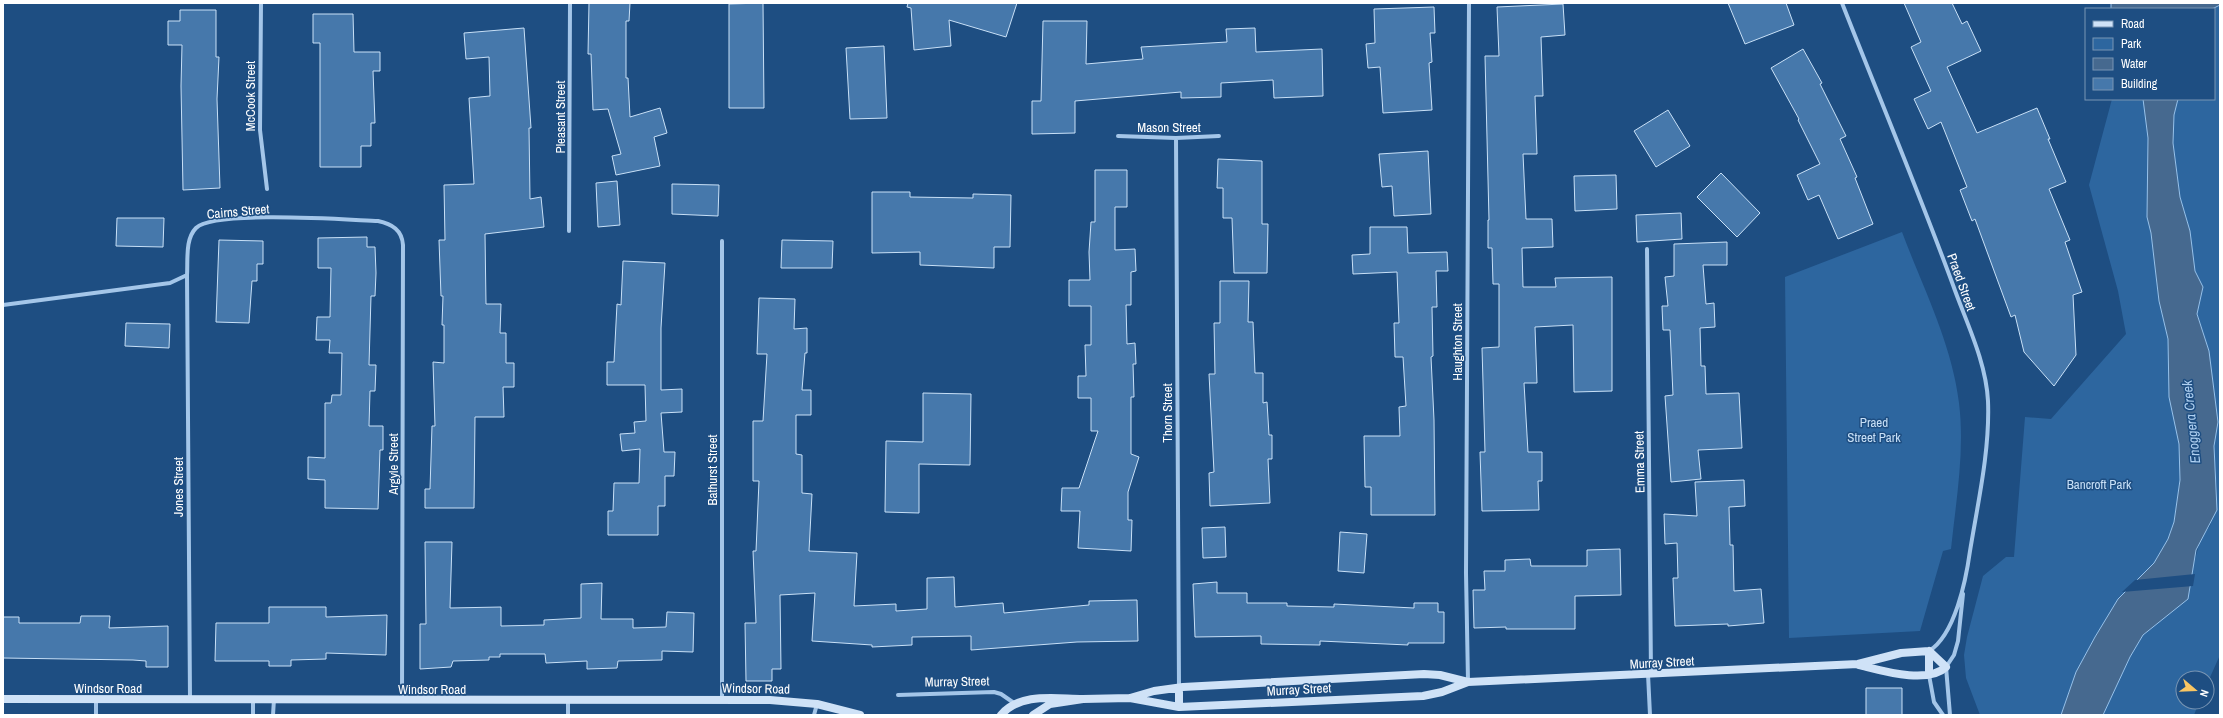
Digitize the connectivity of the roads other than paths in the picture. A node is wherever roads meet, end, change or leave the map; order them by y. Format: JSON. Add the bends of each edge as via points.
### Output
{"nodes":[{"id":1,"x":261,"y":3,"type":"edge"},
{"id":2,"x":570,"y":3,"type":"edge"},
{"id":3,"x":1469,"y":3,"type":"edge"},
{"id":4,"x":1842,"y":3,"type":"edge"},
{"id":5,"x":1118,"y":136,"type":"dead end"},
{"id":6,"x":1219,"y":136,"type":"dead end"},
{"id":7,"x":1176,"y":138,"type":"junction"},
{"id":8,"x":267,"y":189,"type":"dead end"},
{"id":9,"x":397,"y":230,"type":"joint"},
{"id":10,"x":569,"y":231,"type":"dead end"},
{"id":11,"x":722,"y":241,"type":"dead end"},
{"id":12,"x":1647,"y":249,"type":"dead end"},
{"id":13,"x":187,"y":275,"type":"junction"},
{"id":14,"x":3,"y":305,"type":"edge"},
{"id":15,"x":1964,"y":582,"type":"junction"},
{"id":16,"x":1929,"y":650,"type":"junction"},
{"id":17,"x":1858,"y":664,"type":"junction"},
{"id":18,"x":1946,"y":667,"type":"junction"},
{"id":19,"x":1929,"y":673,"type":"junction"},
{"id":20,"x":1649,"y":674,"type":"junction"},
{"id":21,"x":1468,"y":682,"type":"junction"},
{"id":22,"x":1179,"y":688,"type":"junction"},
{"id":23,"x":898,"y":695,"type":"dead end"},
{"id":24,"x":1130,"y":698,"type":"junction"},
{"id":25,"x":3,"y":699,"type":"edge"},
{"id":26,"x":190,"y":699,"type":"junction"},
{"id":27,"x":1083,"y":699,"type":"junction"},
{"id":28,"x":96,"y":700,"type":"junction"},
{"id":29,"x":253,"y":700,"type":"junction"},
{"id":30,"x":274,"y":700,"type":"junction"},
{"id":31,"x":722,"y":700,"type":"junction"},
{"id":32,"x":402,"y":701,"type":"junction"},
{"id":33,"x":568,"y":701,"type":"junction"},
{"id":34,"x":1014,"y":703,"type":"junction"},
{"id":35,"x":817,"y":704,"type":"junction"},
{"id":36,"x":1179,"y":707,"type":"junction"},
{"id":37,"x":96,"y":715,"type":"edge"},
{"id":38,"x":253,"y":715,"type":"edge"},
{"id":39,"x":273,"y":715,"type":"edge"},
{"id":40,"x":568,"y":715,"type":"edge"},
{"id":41,"x":814,"y":715,"type":"edge"},
{"id":42,"x":860,"y":715,"type":"edge"},
{"id":43,"x":1001,"y":715,"type":"edge"},
{"id":44,"x":1033,"y":715,"type":"edge"},
{"id":45,"x":1650,"y":715,"type":"edge"},
{"id":46,"x":1943,"y":715,"type":"edge"},
{"id":47,"x":1950,"y":715,"type":"edge"}],
"edges":[{"from":1,"to":8,"type":"street","name":"McCook Street","via":[[260,130]]},
{"from":2,"to":10,"type":"street","name":"Pleasant Street"},
{"from":3,"to":21,"type":"street","name":"Haughton Street","via":[[1466,573]]},
{"from":4,"to":15,"type":"street","name":"Praed Street","via":[[1936,239],[1984,376],[1988,401],[1986,440]]},
{"from":5,"to":7,"type":"street","name":"Mason Street"},
{"from":6,"to":7,"type":"street","name":"Mason Street"},
{"from":7,"to":22,"type":"street","name":"Thorn Street"},
{"from":9,"to":13,"type":"street","name":"Cairns Street","via":[[389,224],[378,222],[303,218],[254,217],[208,222],[199,225],[191,235]]},
{"from":9,"to":32,"type":"street","name":"Argyle Street","via":[[402,236],[403,245]]},
{"from":11,"to":31,"type":"street","name":"Bathurst Street"},
{"from":12,"to":20,"type":"street","name":"Emma Street"},
{"from":13,"to":14,"type":"street","via":[[165,284]]},
{"from":13,"to":26,"type":"street","name":"Jones Street"},
{"from":15,"to":16,"type":"street","name":"Praed Street","via":[[1947,630],[1938,644]]},
{"from":15,"to":18,"type":"street","name":"Praed Street","via":[[1958,641],[1954,655]]},
{"from":16,"to":17,"type":"street","name":"Murray Street","via":[[1900,653]]},
{"from":16,"to":18,"type":"street"},
{"from":16,"to":19,"type":"street"},
{"from":17,"to":19,"type":"street","name":"Murray Street","via":[[1900,674]]},
{"from":17,"to":20,"type":"street","name":"Murray Street"},
{"from":18,"to":19,"type":"street","name":"Murray Street","via":[[1941,671]]},
{"from":18,"to":47,"type":"street"},
{"from":19,"to":46,"type":"street","via":[[1934,702]]},
{"from":20,"to":21,"type":"street","name":"Murray Street"},
{"from":20,"to":45,"type":"street","name":"Emma Street"},
{"from":21,"to":22,"type":"street","name":"Murray Street","via":[[1424,674]]},
{"from":21,"to":36,"type":"street","name":"Murray Street","via":[[1423,696]]},
{"from":22,"to":24,"type":"street","name":"Murray Street","via":[[1154,691]]},
{"from":22,"to":36,"type":"street"},
{"from":23,"to":34,"type":"street","name":"Murray Street","via":[[991,692],[1001,694]]},
{"from":24,"to":27,"type":"street","name":"Murray Street"},
{"from":24,"to":36,"type":"street","name":"Murray Street"},
{"from":25,"to":28,"type":"street","name":"Windsor Road"},
{"from":26,"to":28,"type":"street","name":"Windsor Road"},
{"from":26,"to":29,"type":"street","name":"Windsor Road"},
{"from":27,"to":34,"type":"street","name":"Murray Street","via":[[1030,699]]},
{"from":27,"to":44,"type":"street","name":"Murray Street","via":[[1050,704]]},
{"from":28,"to":37,"type":"street"},
{"from":29,"to":30,"type":"street","name":"Windsor Road"},
{"from":29,"to":38,"type":"street"},
{"from":30,"to":32,"type":"street","name":"Windsor Road"},
{"from":30,"to":39,"type":"street"},
{"from":31,"to":33,"type":"street","name":"Windsor Road"},
{"from":31,"to":35,"type":"street","name":"Windsor Road","via":[[770,700]]},
{"from":32,"to":33,"type":"street","name":"Windsor Road"},
{"from":33,"to":40,"type":"street"},
{"from":34,"to":43,"type":"street"},
{"from":35,"to":41,"type":"street"},
{"from":35,"to":42,"type":"street","name":"Windsor Road"}]}
